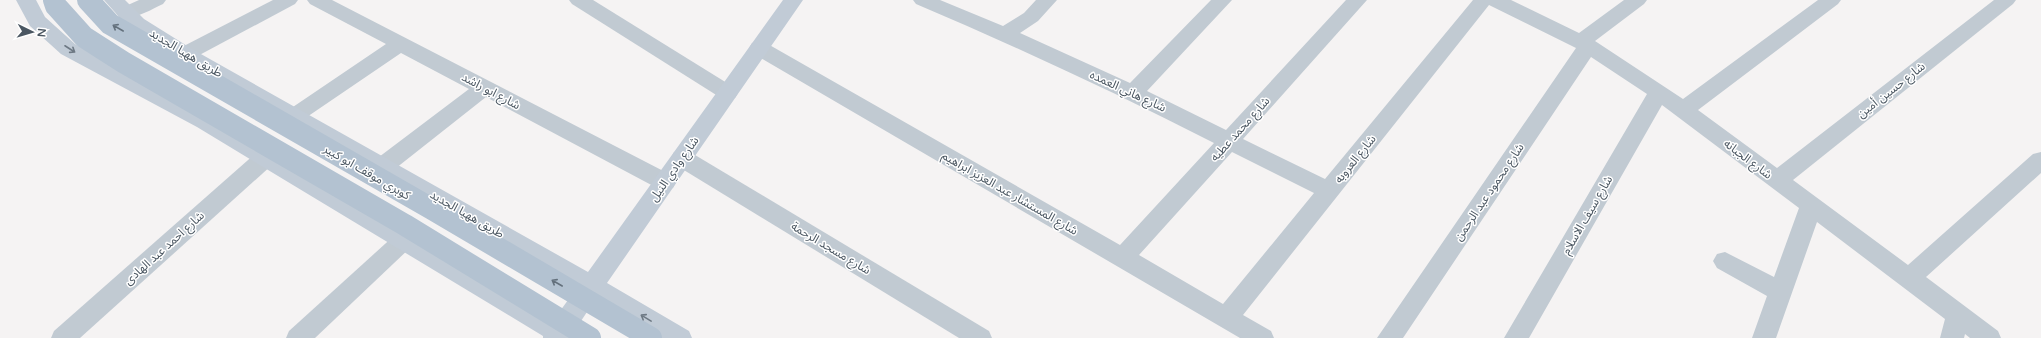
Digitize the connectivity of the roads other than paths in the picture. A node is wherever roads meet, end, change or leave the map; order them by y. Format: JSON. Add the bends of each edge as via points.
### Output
{"nodes":[{"id":1,"x":26,"y":0,"type":"edge"},
{"id":2,"x":54,"y":0,"type":"edge"},
{"id":3,"x":88,"y":0,"type":"edge"},
{"id":4,"x":156,"y":0,"type":"edge"},
{"id":5,"x":288,"y":0,"type":"edge"},
{"id":6,"x":317,"y":0,"type":"edge"},
{"id":7,"x":579,"y":0,"type":"edge"},
{"id":8,"x":793,"y":0,"type":"edge"},
{"id":9,"x":923,"y":0,"type":"edge"},
{"id":10,"x":1047,"y":0,"type":"edge"},
{"id":11,"x":1222,"y":0,"type":"edge"},
{"id":12,"x":1357,"y":0,"type":"edge"},
{"id":13,"x":1483,"y":0,"type":"edge"},
{"id":14,"x":1495,"y":0,"type":"edge"},
{"id":15,"x":1638,"y":0,"type":"edge"},
{"id":16,"x":1830,"y":0,"type":"edge"},
{"id":17,"x":2006,"y":0,"type":"edge"},
{"id":18,"x":120,"y":6,"type":"edge"},
{"id":19,"x":1005,"y":34,"type":"junction"},
{"id":20,"x":400,"y":44,"type":"junction"},
{"id":21,"x":1584,"y":44,"type":"junction"},
{"id":22,"x":759,"y":48,"type":"junction"},
{"id":23,"x":185,"y":54,"type":"junction"},
{"id":24,"x":484,"y":88,"type":"junction"},
{"id":25,"x":1659,"y":92,"type":"junction"},
{"id":26,"x":728,"y":93,"type":"junction"},
{"id":27,"x":1133,"y":93,"type":"junction"},
{"id":28,"x":1683,"y":110,"type":"junction"},
{"id":29,"x":294,"y":116,"type":"junction"},
{"id":30,"x":1230,"y":140,"type":"junction"},
{"id":31,"x":265,"y":158,"type":"junction"},
{"id":32,"x":682,"y":158,"type":"junction"},
{"id":33,"x":2041,"y":160,"type":"edge"},
{"id":34,"x":383,"y":166,"type":"junction"},
{"id":35,"x":1777,"y":180,"type":"junction"},
{"id":36,"x":665,"y":182,"type":"junction"},
{"id":37,"x":1329,"y":191,"type":"junction"},
{"id":38,"x":1812,"y":206,"type":"junction"},
{"id":39,"x":404,"y":240,"type":"junction"},
{"id":40,"x":1122,"y":258,"type":"junction"},
{"id":41,"x":1725,"y":261,"type":"dead end"},
{"id":42,"x":1909,"y":278,"type":"junction"},
{"id":43,"x":592,"y":286,"type":"junction"},
{"id":44,"x":1781,"y":292,"type":"junction"},
{"id":45,"x":1958,"y":315,"type":"junction"},
{"id":46,"x":1226,"y":318,"type":"junction"},
{"id":47,"x":560,"y":336,"type":"edge"},
{"id":48,"x":63,"y":338,"type":"edge"},
{"id":49,"x":298,"y":338,"type":"edge"},
{"id":50,"x":590,"y":338,"type":"edge"},
{"id":51,"x":651,"y":338,"type":"edge"},
{"id":52,"x":680,"y":338,"type":"edge"},
{"id":53,"x":980,"y":338,"type":"edge"},
{"id":54,"x":1262,"y":338,"type":"edge"},
{"id":55,"x":1389,"y":338,"type":"edge"},
{"id":56,"x":1516,"y":338,"type":"edge"},
{"id":57,"x":1764,"y":338,"type":"edge"},
{"id":58,"x":1952,"y":338,"type":"edge"},
{"id":59,"x":1989,"y":338,"type":"edge"}],
"edges":[{"from":1,"to":31,"type":"street","one_way":true,"via":[[37,21],[68,49]]},
{"from":2,"to":50,"type":"main road","bridge":true,"via":[[56,6],[84,37],[116,58],[405,225]]},
{"from":51,"to":3,"type":"main road","name":"كوبري موقف ابو كبير","one_way":true,"bridge":true,"via":[[110,24]]},
{"from":4,"to":18,"type":"street"},
{"from":5,"to":23,"type":"street"},
{"from":6,"to":20,"type":"street","name":"شارع ابو راشد"},
{"from":7,"to":26,"type":"street"},
{"from":8,"to":22,"type":"street","name":"شارع وادي النيل"},
{"from":9,"to":19,"type":"street","name":"شارع هاني العمده"},
{"from":10,"to":19,"type":"street","via":[[1031,17]]},
{"from":11,"to":27,"type":"street"},
{"from":12,"to":30,"type":"street","name":"شارع محمد عطيه"},
{"from":13,"to":37,"type":"street","name":"شارع العروبه"},
{"from":14,"to":21,"type":"street","name":"شارع الجبانه"},
{"from":15,"to":21,"type":"street","name":"شارع محمود عبد الرحمن"},
{"from":16,"to":28,"type":"street"},
{"from":17,"to":35,"type":"street","name":"شارع حسين أمين"},
{"from":18,"to":23,"type":"street","name":"طريق ههيا الجديد","via":[[137,24]]},
{"from":19,"to":27,"type":"street","name":"شارع هاني العمده"},
{"from":20,"to":24,"type":"street","name":"شارع ابو راشد"},
{"from":20,"to":29,"type":"street"},
{"from":21,"to":25,"type":"street","name":"شارع الجبانه"},
{"from":21,"to":55,"type":"street","name":"شارع محمود عبد الرحمن"},
{"from":22,"to":26,"type":"street","name":"شارع وادي النيل"},
{"from":22,"to":40,"type":"street","name":"شارع المستشار عبد العزيز ابراهيم"},
{"from":23,"to":29,"type":"street","name":"طريق ههيا الجديد"},
{"from":24,"to":34,"type":"street"},
{"from":24,"to":36,"type":"street","name":"شارع ابو راشد"},
{"from":25,"to":28,"type":"street","name":"شارع الجبانه"},
{"from":25,"to":56,"type":"street","name":"شارع سيف الاسلام"},
{"from":26,"to":32,"type":"street","name":"شارع وادي النيل"},
{"from":27,"to":30,"type":"street","name":"شارع هاني العمده"},
{"from":28,"to":35,"type":"street","name":"شارع الجبانه"},
{"from":29,"to":34,"type":"street","name":"طريق ههيا الجديد"},
{"from":30,"to":37,"type":"street","name":"شارع هاني العمده"},
{"from":30,"to":40,"type":"street","name":"شارع محمد عطيه"},
{"from":31,"to":39,"type":"street"},
{"from":31,"to":48,"type":"street","name":"شارع احمد عبد الهادى"},
{"from":32,"to":36,"type":"street","name":"شارع وادي النيل"},
{"from":32,"to":53,"type":"street","name":"شارع مسجد الرحمة"},
{"from":33,"to":42,"type":"street"},
{"from":34,"to":43,"type":"street","name":"طريق ههيا الجديد"},
{"from":35,"to":38,"type":"street","name":"شارع الجبانه"},
{"from":36,"to":43,"type":"street","name":"شارع وادي النيل"},
{"from":37,"to":46,"type":"street","name":"شارع العروبه"},
{"from":38,"to":42,"type":"street","name":"شارع الجبانه"},
{"from":38,"to":44,"type":"street"},
{"from":39,"to":47,"type":"street"},
{"from":39,"to":49,"type":"street"},
{"from":40,"to":46,"type":"street","name":"شارع المستشار عبد العزيز ابراهيم"},
{"from":41,"to":44,"type":"street"},
{"from":42,"to":45,"type":"street","name":"شارع الجبانه"},
{"from":43,"to":47,"type":"street","name":"شارع وادي النيل"},
{"from":52,"to":43,"type":"street","name":"طريق ههيا الجديد","one_way":true},
{"from":44,"to":57,"type":"street"},
{"from":45,"to":58,"type":"street"},
{"from":45,"to":59,"type":"street","name":"شارع الجبانه"},
{"from":46,"to":54,"type":"street","name":"شارع المستشار عبد العزيز ابراهيم"}]}
